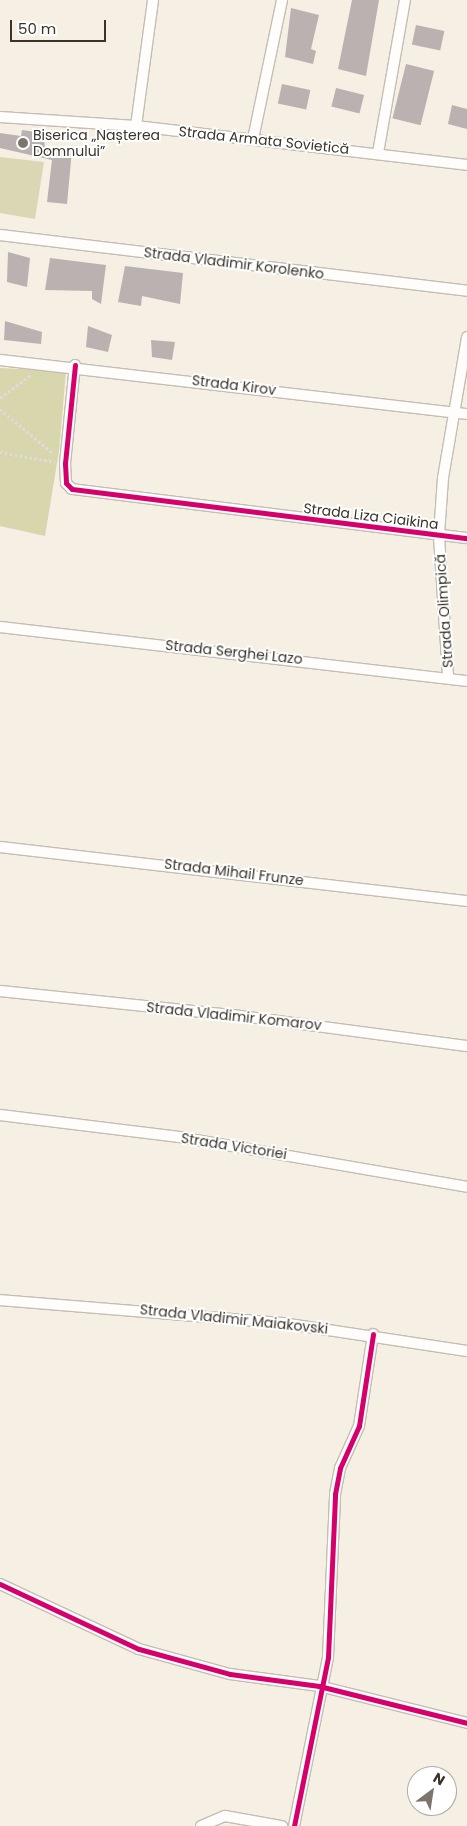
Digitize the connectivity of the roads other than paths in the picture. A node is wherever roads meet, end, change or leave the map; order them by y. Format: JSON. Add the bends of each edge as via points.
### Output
{"nodes":[{"id":1,"x":153,"y":0,"type":"edge"},
{"id":2,"x":282,"y":0,"type":"edge"},
{"id":3,"x":405,"y":0,"type":"edge"},
{"id":4,"x":0,"y":116,"type":"edge"},
{"id":5,"x":136,"y":126,"type":"junction"},
{"id":6,"x":253,"y":139,"type":"junction"},
{"id":7,"x":378,"y":153,"type":"junction"},
{"id":8,"x":467,"y":165,"type":"edge"},
{"id":9,"x":0,"y":235,"type":"edge"},
{"id":10,"x":467,"y":291,"type":"edge"},
{"id":11,"x":467,"y":338,"type":"edge"},
{"id":12,"x":0,"y":360,"type":"edge"},
{"id":13,"x":75,"y":365,"type":"junction"},
{"id":14,"x":454,"y":412,"type":"junction"},
{"id":15,"x":467,"y":414,"type":"edge"},
{"id":16,"x":439,"y":535,"type":"junction"},
{"id":17,"x":467,"y":538,"type":"edge"},
{"id":18,"x":0,"y":627,"type":"edge"},
{"id":19,"x":448,"y":676,"type":"junction"},
{"id":20,"x":467,"y":681,"type":"edge"},
{"id":21,"x":0,"y":847,"type":"edge"},
{"id":22,"x":467,"y":901,"type":"edge"},
{"id":23,"x":0,"y":990,"type":"edge"},
{"id":24,"x":467,"y":1046,"type":"edge"},
{"id":25,"x":0,"y":1115,"type":"edge"},
{"id":26,"x":467,"y":1187,"type":"edge"},
{"id":27,"x":0,"y":1300,"type":"edge"},
{"id":28,"x":373,"y":1334,"type":"junction"},
{"id":29,"x":467,"y":1351,"type":"edge"},
{"id":30,"x":0,"y":1584,"type":"edge"},
{"id":31,"x":319,"y":1686,"type":"junction"},
{"id":32,"x":467,"y":1723,"type":"edge"},
{"id":33,"x":201,"y":1826,"type":"edge"},
{"id":34,"x":282,"y":1826,"type":"edge"},
{"id":35,"x":294,"y":1826,"type":"edge"}],
"edges":[{"from":1,"to":5,"type":"street"},
{"from":2,"to":6,"type":"street"},
{"from":3,"to":7,"type":"street"},
{"from":4,"to":5,"type":"street","name":"Strada Armata Sovietică"},
{"from":5,"to":6,"type":"street","name":"Strada Armata Sovietică"},
{"from":6,"to":7,"type":"street","name":"Strada Armata Sovietică"},
{"from":7,"to":8,"type":"street","name":"Strada Armata Sovietică"},
{"from":9,"to":10,"type":"street","name":"Strada Vladimir Korolenko"},
{"from":11,"to":14,"type":"street","name":"Strada Olimpică"},
{"from":12,"to":13,"type":"street","name":"Strada Kirov"},
{"from":13,"to":14,"type":"street","name":"Strada Kirov"},
{"from":13,"to":16,"type":"street","name":"Strada Liza Ciaikina","via":[[66,483],[85,493]]},
{"from":14,"to":15,"type":"street","name":"Strada Kirov"},
{"from":14,"to":16,"type":"street","name":"Strada Olimpică"},
{"from":16,"to":17,"type":"street","name":"Strada Liza Ciaikina"},
{"from":16,"to":19,"type":"street","name":"Strada Olimpică"},
{"from":18,"to":19,"type":"street","name":"Strada Serghei Lazo"},
{"from":19,"to":20,"type":"street","name":"Strada Serghei Lazo"},
{"from":21,"to":22,"type":"street","name":"Strada Mihail Frunze"},
{"from":23,"to":24,"type":"street","name":"Strada Vladimir Komarov","via":[[234,1014]]},
{"from":25,"to":26,"type":"street","name":"Strada Victoriei","via":[[179,1137]]},
{"from":27,"to":28,"type":"street","name":"Strada Vladimir Maiakovski"},
{"from":28,"to":29,"type":"street","name":"Strada Vladimir Maiakovski"},
{"from":28,"to":31,"type":"street","via":[[359,1426],[340,1468],[335,1494],[334,1591],[328,1657]]},
{"from":30,"to":31,"type":"street","via":[[139,1649],[230,1674]]},
{"from":31,"to":32,"type":"street"},
{"from":31,"to":35,"type":"street"},
{"from":33,"to":34,"type":"street","via":[[225,1816]]}]}
